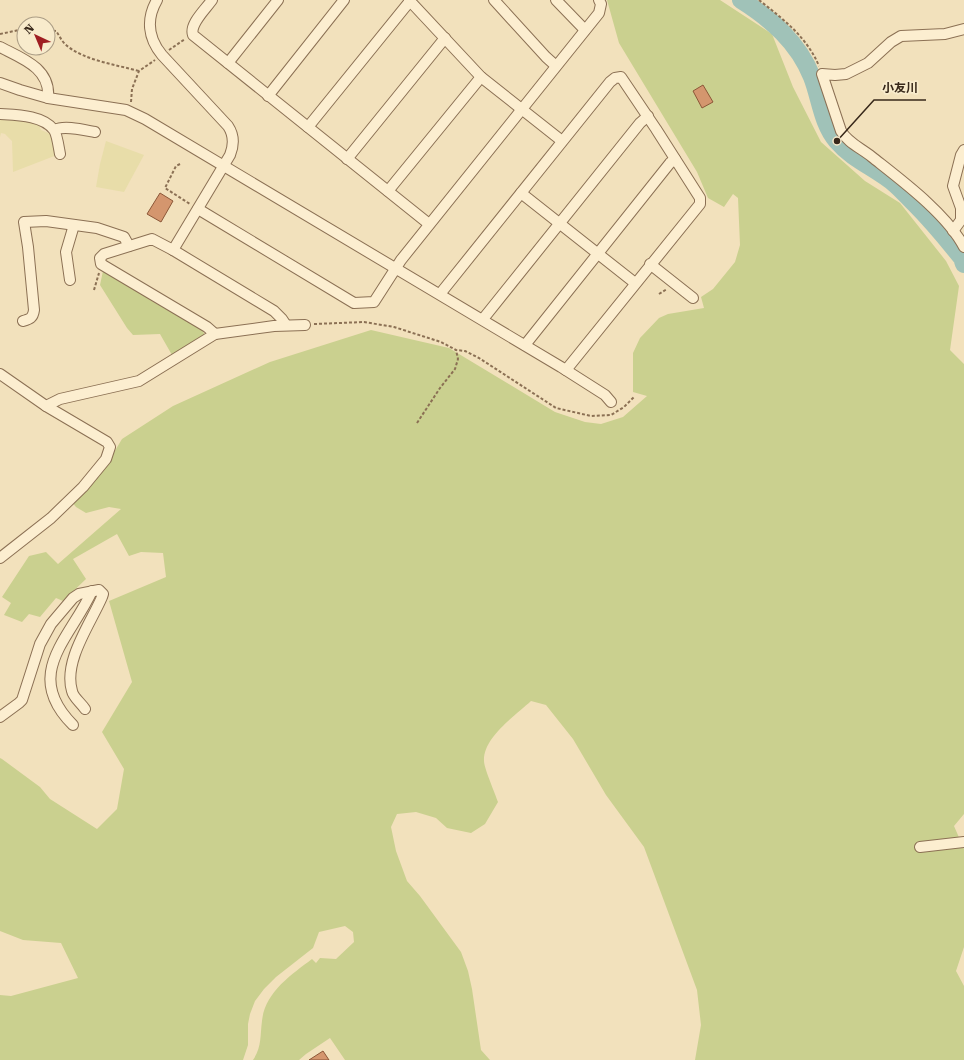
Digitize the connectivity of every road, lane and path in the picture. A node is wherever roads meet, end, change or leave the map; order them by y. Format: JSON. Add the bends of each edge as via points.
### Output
{"nodes":[{"id":1,"x":157,"y":0,"type":"edge"},
{"id":2,"x":212,"y":0,"type":"edge"},
{"id":3,"x":278,"y":0,"type":"edge"},
{"id":4,"x":344,"y":0,"type":"edge"},
{"id":5,"x":409,"y":0,"type":"edge"},
{"id":6,"x":494,"y":0,"type":"edge"},
{"id":7,"x":556,"y":0,"type":"edge"},
{"id":8,"x":599,"y":0,"type":"edge"},
{"id":9,"x":759,"y":0,"type":"edge"},
{"id":10,"x":964,"y":29,"type":"edge"},
{"id":11,"x":585,"y":30,"type":"junction"},
{"id":12,"x":16,"y":31,"type":"edge"},
{"id":13,"x":56,"y":31,"type":"edge"},
{"id":14,"x":0,"y":34,"type":"edge"},
{"id":15,"x":188,"y":38,"type":"dead end"},
{"id":16,"x":445,"y":38,"type":"junction"},
{"id":17,"x":0,"y":47,"type":"edge"},
{"id":18,"x":172,"y":48,"type":"dead end"},
{"id":19,"x":158,"y":58,"type":"dead end"},
{"id":20,"x":228,"y":63,"type":"junction"},
{"id":21,"x":556,"y":66,"type":"junction"},
{"id":22,"x":139,"y":71,"type":"junction"},
{"id":23,"x":822,"y":74,"type":"junction"},
{"id":24,"x":481,"y":77,"type":"junction"},
{"id":25,"x":0,"y":83,"type":"edge"},
{"id":26,"x":268,"y":96,"type":"junction"},
{"id":27,"x":48,"y":98,"type":"junction"},
{"id":28,"x":131,"y":102,"type":"dead end"},
{"id":29,"x":522,"y":110,"type":"junction"},
{"id":30,"x":0,"y":114,"type":"edge"},
{"id":31,"x":648,"y":116,"type":"junction"},
{"id":32,"x":308,"y":127,"type":"junction"},
{"id":33,"x":54,"y":130,"type":"junction"},
{"id":34,"x":95,"y":132,"type":"dead end"},
{"id":35,"x":562,"y":141,"type":"junction"},
{"id":36,"x":964,"y":150,"type":"edge"},
{"id":37,"x":60,"y":154,"type":"dead end"},
{"id":38,"x":347,"y":159,"type":"junction"},
{"id":39,"x":675,"y":159,"type":"junction"},
{"id":40,"x":180,"y":164,"type":"dead end"},
{"id":41,"x":224,"y":166,"type":"junction"},
{"id":42,"x":388,"y":191,"type":"junction"},
{"id":43,"x":521,"y":193,"type":"junction"},
{"id":44,"x":195,"y":207,"type":"junction"},
{"id":45,"x":560,"y":223,"type":"junction"},
{"id":46,"x":429,"y":224,"type":"junction"},
{"id":47,"x":74,"y":225,"type":"junction"},
{"id":48,"x":952,"y":231,"type":"junction"},
{"id":49,"x":130,"y":246,"type":"junction"},
{"id":50,"x":964,"y":247,"type":"edge"},
{"id":51,"x":174,"y":250,"type":"junction"},
{"id":52,"x":598,"y":253,"type":"junction"},
{"id":53,"x":101,"y":264,"type":"junction"},
{"id":54,"x":650,"y":264,"type":"junction"},
{"id":55,"x":395,"y":268,"type":"junction"},
{"id":56,"x":70,"y":280,"type":"dead end"},
{"id":57,"x":635,"y":283,"type":"junction"},
{"id":58,"x":94,"y":290,"type":"dead end"},
{"id":59,"x":440,"y":294,"type":"junction"},
{"id":60,"x":693,"y":298,"type":"dead end"},
{"id":61,"x":482,"y":319,"type":"junction"},
{"id":62,"x":23,"y":322,"type":"dead end"},
{"id":63,"x":286,"y":325,"type":"junction"},
{"id":64,"x":305,"y":325,"type":"joint"},
{"id":65,"x":215,"y":334,"type":"junction"},
{"id":66,"x":525,"y":345,"type":"junction"},
{"id":67,"x":456,"y":350,"type":"junction"},
{"id":68,"x":566,"y":370,"type":"junction"},
{"id":69,"x":0,"y":374,"type":"edge"},
{"id":70,"x":635,"y":396,"type":"dead end"},
{"id":71,"x":611,"y":402,"type":"dead end"},
{"id":72,"x":46,"y":406,"type":"junction"},
{"id":73,"x":417,"y":423,"type":"dead end"},
{"id":74,"x":0,"y":558,"type":"edge"},
{"id":75,"x":92,"y":591,"type":"junction"},
{"id":76,"x":85,"y":709,"type":"dead end"},
{"id":77,"x":0,"y":718,"type":"edge"},
{"id":78,"x":73,"y":724,"type":"dead end"},
{"id":79,"x":964,"y":842,"type":"edge"},
{"id":80,"x":920,"y":847,"type":"dead end"}],
"edges":[{"from":1,"to":41,"type":"street","via":[[149,24],[154,43],[231,130],[233,146]]},
{"from":2,"to":20,"type":"street","via":[[193,24],[191,32]]},
{"from":3,"to":20,"type":"street"},
{"from":4,"to":26,"type":"street"},
{"from":5,"to":16,"type":"street"},
{"from":5,"to":32,"type":"street"},
{"from":6,"to":21,"type":"street"},
{"from":7,"to":11,"type":"street"},
{"from":8,"to":11,"type":"street","via":[[599,13]]},
{"from":9,"to":23,"type":"path","via":[[803,38]]},
{"from":10,"to":23,"type":"street","via":[[945,34],[902,36],[891,42],[868,63],[846,74]]},
{"from":11,"to":21,"type":"street"},
{"from":12,"to":14,"type":"path"},
{"from":13,"to":22,"type":"path","via":[[63,43],[75,52]]},
{"from":15,"to":18,"type":"path"},
{"from":16,"to":24,"type":"street"},
{"from":16,"to":38,"type":"street"},
{"from":17,"to":27,"type":"street","via":[[38,68],[49,91]]},
{"from":19,"to":22,"type":"path"},
{"from":20,"to":26,"type":"street"},
{"from":21,"to":29,"type":"street"},
{"from":22,"to":28,"type":"path","via":[[132,89]]},
{"from":23,"to":48,"type":"street","via":[[841,132],[846,139],[898,177],[942,217]]},
{"from":24,"to":29,"type":"street"},
{"from":24,"to":42,"type":"street"},
{"from":25,"to":27,"type":"street"},
{"from":26,"to":32,"type":"street"},
{"from":27,"to":41,"type":"street","via":[[129,112],[158,126]]},
{"from":29,"to":35,"type":"street"},
{"from":29,"to":46,"type":"street"},
{"from":30,"to":33,"type":"street","via":[[40,120]]},
{"from":31,"to":35,"type":"street","via":[[621,77],[615,78]]},
{"from":31,"to":39,"type":"street"},
{"from":31,"to":45,"type":"street"},
{"from":32,"to":38,"type":"street"},
{"from":33,"to":34,"type":"street"},
{"from":33,"to":37,"type":"street"},
{"from":35,"to":43,"type":"street"},
{"from":36,"to":48,"type":"street","via":[[953,186],[961,208],[961,220]]},
{"from":38,"to":42,"type":"street"},
{"from":39,"to":52,"type":"street"},
{"from":39,"to":54,"type":"street","via":[[700,198],[700,204]]},
{"from":40,"to":44,"type":"path","via":[[176,166],[165,188]]},
{"from":41,"to":44,"type":"street"},
{"from":41,"to":55,"type":"street"},
{"from":42,"to":46,"type":"street"},
{"from":43,"to":45,"type":"street"},
{"from":43,"to":59,"type":"street"},
{"from":44,"to":51,"type":"street"},
{"from":44,"to":55,"type":"street","via":[[354,303],[374,302]]},
{"from":45,"to":52,"type":"street"},
{"from":45,"to":61,"type":"street"},
{"from":46,"to":55,"type":"street"},
{"from":47,"to":49,"type":"street","via":[[118,234],[124,237]]},
{"from":47,"to":56,"type":"street","via":[[66,252]]},
{"from":47,"to":62,"type":"street","via":[[46,221],[24,222],[34,315]]},
{"from":48,"to":50,"type":"street"},
{"from":49,"to":51,"type":"street","via":[[152,239]]},
{"from":49,"to":53,"type":"street","via":[[104,254],[100,258]]},
{"from":51,"to":63,"type":"street","via":[[274,311]]},
{"from":52,"to":57,"type":"street"},
{"from":52,"to":66,"type":"street"},
{"from":53,"to":58,"type":"path"},
{"from":53,"to":65,"type":"street"},
{"from":54,"to":57,"type":"street"},
{"from":54,"to":60,"type":"street"},
{"from":55,"to":59,"type":"street"},
{"from":57,"to":68,"type":"street"},
{"from":59,"to":61,"type":"street"},
{"from":61,"to":66,"type":"street"},
{"from":63,"to":64,"type":"street"},
{"from":63,"to":65,"type":"street"},
{"from":64,"to":67,"type":"path","via":[[364,322],[394,327],[441,342]]},
{"from":65,"to":72,"type":"street","via":[[139,381],[60,399]]},
{"from":66,"to":68,"type":"street"},
{"from":67,"to":70,"type":"path","via":[[465,351],[479,358],[556,408],[591,416],[611,415]]},
{"from":67,"to":73,"type":"path","via":[[458,359],[455,369]]},
{"from":68,"to":71,"type":"street","via":[[606,395]]},
{"from":69,"to":72,"type":"street"},
{"from":72,"to":74,"type":"street","via":[[107,442],[110,447],[106,459],[83,487],[51,518]]},
{"from":75,"to":76,"type":"street","via":[[99,590],[102,597],[78,647],[70,676],[72,693]]},
{"from":75,"to":77,"type":"street","via":[[79,594],[50,624],[43,635],[22,700]]},
{"from":75,"to":78,"type":"street","via":[[62,642],[53,661],[50,676],[54,699]]},
{"from":79,"to":80,"type":"street"}]}
